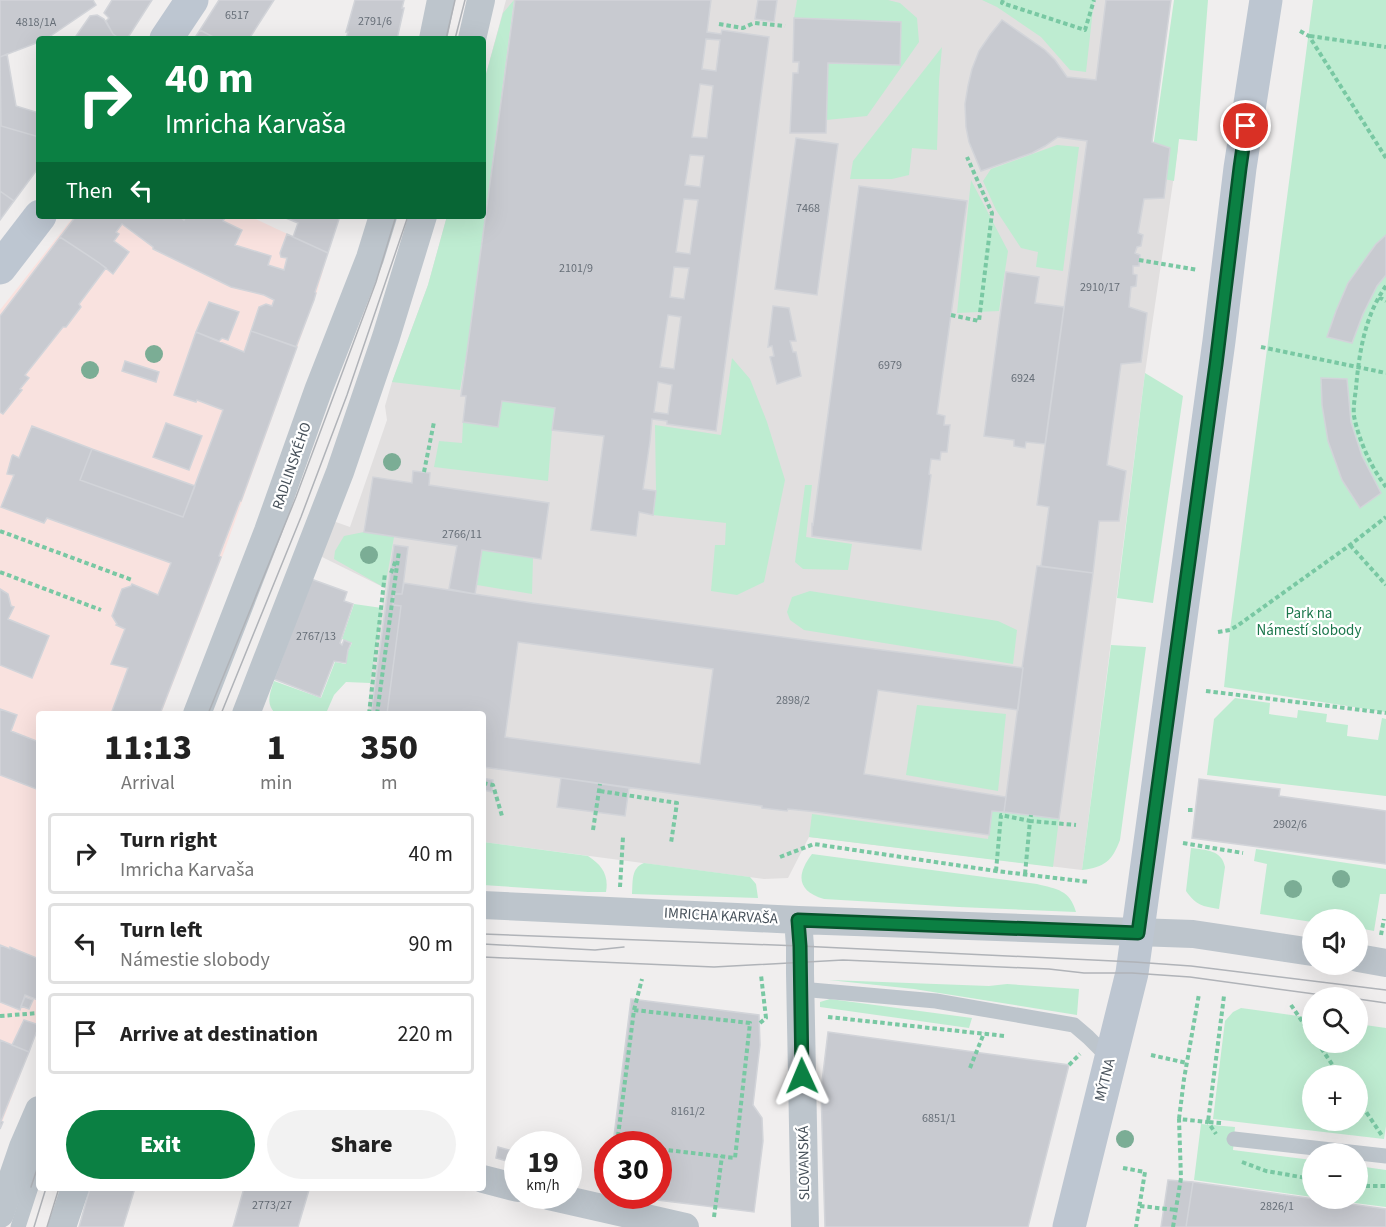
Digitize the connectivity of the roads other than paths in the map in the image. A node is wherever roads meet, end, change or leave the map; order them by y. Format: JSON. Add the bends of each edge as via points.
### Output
{"nodes":[{"id":1,"x":192,"y":0,"type":"edge"},
{"id":2,"x":441,"y":0,"type":"edge"},
{"id":3,"x":481,"y":0,"type":"edge"},
{"id":4,"x":1243,"y":0,"type":"edge"},
{"id":5,"x":1266,"y":0,"type":"edge"},
{"id":6,"x":168,"y":36,"type":"edge"},
{"id":7,"x":434,"y":36,"type":"edge"},
{"id":8,"x":473,"y":36,"type":"edge"},
{"id":9,"x":1240,"y":168,"type":"junction"},
{"id":10,"x":38,"y":219,"type":"edge"},
{"id":11,"x":382,"y":219,"type":"edge"},
{"id":12,"x":422,"y":219,"type":"edge"},
{"id":13,"x":0,"y":268,"type":"edge"},
{"id":14,"x":197,"y":711,"type":"edge"},
{"id":15,"x":247,"y":711,"type":"edge"},
{"id":16,"x":486,"y":905,"type":"edge"},
{"id":17,"x":798,"y":920,"type":"junction"},
{"id":18,"x":1138,"y":933,"type":"junction"},
{"id":19,"x":1384,"y":949,"type":"edge"},
{"id":20,"x":1302,"y":950,"type":"edge"},
{"id":21,"x":1368,"y":955,"type":"edge"},
{"id":22,"x":800,"y":988,"type":"junction"},
{"id":23,"x":1110,"y":1059,"type":"junction"},
{"id":24,"x":36,"y":1116,"type":"edge"},
{"id":25,"x":1234,"y":1139,"type":"dead end"},
{"id":26,"x":21,"y":1147,"type":"edge"},
{"id":27,"x":1386,"y":1156,"type":"edge"},
{"id":28,"x":486,"y":1180,"type":"edge"},
{"id":29,"x":504,"y":1184,"type":"edge"},
{"id":30,"x":74,"y":1191,"type":"edge"},
{"id":31,"x":582,"y":1204,"type":"edge"},
{"id":32,"x":0,"y":1214,"type":"edge"},
{"id":33,"x":18,"y":1227,"type":"edge"},
{"id":34,"x":62,"y":1227,"type":"edge"},
{"id":35,"x":685,"y":1227,"type":"edge"},
{"id":36,"x":805,"y":1227,"type":"edge"},
{"id":37,"x":1069,"y":1227,"type":"edge"}],
"edges":[{"from":1,"to":6,"type":"main road"},
{"from":2,"to":7,"type":"street"},
{"from":3,"to":8,"type":"street"},
{"from":4,"to":9,"type":"main road"},
{"from":5,"to":9,"type":"main road"},
{"from":9,"to":18,"type":"main road","name":"MÝTNA"},
{"from":10,"to":13,"type":"main road"},
{"from":11,"to":14,"type":"street","name":"RADLINSKÉHO"},
{"from":12,"to":15,"type":"street","via":[[340,472]]},
{"from":16,"to":17,"type":"street","name":"IMRICHA KARVAŠA"},
{"from":17,"to":18,"type":"street","name":"IMRICHA KARVAŠA"},
{"from":17,"to":22,"type":"street","name":"SLOVANSKÁ"},
{"from":18,"to":20,"type":"street","name":"IMRICHA KARVAŠA","via":[[1193,934]]},
{"from":18,"to":23,"type":"main road","name":"MÝTNA","via":[[1129,990]]},
{"from":19,"to":21,"type":"street"},
{"from":22,"to":23,"type":"lane","via":[[936,1002],[1074,1025]]},
{"from":22,"to":36,"type":"street","name":"SLOVANSKÁ"},
{"from":23,"to":37,"type":"main road","name":"MÝTNA"},
{"from":24,"to":26,"type":"street"},
{"from":25,"to":27,"type":"lane"},
{"from":26,"to":32,"type":"street"},
{"from":26,"to":33,"type":"lane","via":[[31,1186]]},
{"from":28,"to":29,"type":"street"},
{"from":30,"to":34,"type":"street"},
{"from":31,"to":35,"type":"street"}]}
